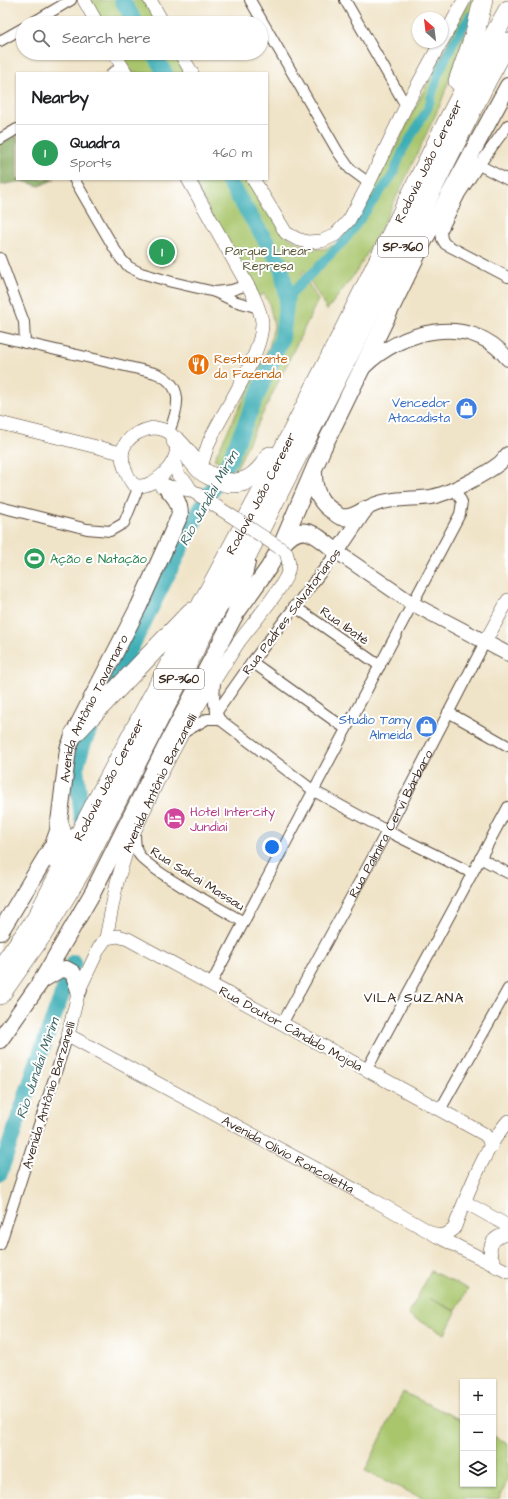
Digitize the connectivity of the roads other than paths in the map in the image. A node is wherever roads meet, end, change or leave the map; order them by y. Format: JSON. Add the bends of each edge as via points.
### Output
{"nodes":[{"id":1,"x":71,"y":0,"type":"edge"},
{"id":2,"x":84,"y":0,"type":"edge"},
{"id":3,"x":150,"y":0,"type":"edge"},
{"id":4,"x":250,"y":0,"type":"edge"},
{"id":5,"x":345,"y":0,"type":"edge"},
{"id":6,"x":464,"y":0,"type":"edge"},
{"id":7,"x":482,"y":0,"type":"edge"},
{"id":8,"x":500,"y":0,"type":"edge"},
{"id":9,"x":508,"y":10,"type":"edge"},
{"id":10,"x":44,"y":16,"type":"edge"},
{"id":11,"x":93,"y":16,"type":"edge"},
{"id":12,"x":159,"y":16,"type":"edge"},
{"id":13,"x":259,"y":16,"type":"edge"},
{"id":14,"x":448,"y":30,"type":"edge"},
{"id":15,"x":268,"y":31,"type":"edge"},
{"id":16,"x":16,"y":32,"type":"edge"},
{"id":17,"x":0,"y":41,"type":"edge"},
{"id":18,"x":508,"y":42,"type":"edge"},
{"id":19,"x":438,"y":48,"type":"edge"},
{"id":20,"x":116,"y":60,"type":"edge"},
{"id":21,"x":184,"y":60,"type":"edge"},
{"id":22,"x":464,"y":63,"type":"junction"},
{"id":23,"x":120,"y":71,"type":"edge"},
{"id":24,"x":191,"y":72,"type":"edge"},
{"id":25,"x":508,"y":86,"type":"edge"},
{"id":26,"x":508,"y":100,"type":"edge"},
{"id":27,"x":406,"y":106,"type":"junction"},
{"id":28,"x":495,"y":110,"type":"junction"},
{"id":29,"x":508,"y":125,"type":"edge"},
{"id":30,"x":16,"y":130,"type":"edge"},
{"id":31,"x":440,"y":136,"type":"junction"},
{"id":32,"x":0,"y":139,"type":"edge"},
{"id":33,"x":479,"y":165,"type":"junction"},
{"id":34,"x":75,"y":180,"type":"edge"},
{"id":35,"x":189,"y":180,"type":"edge"},
{"id":36,"x":254,"y":180,"type":"edge"},
{"id":37,"x":508,"y":180,"type":"edge"},
{"id":38,"x":369,"y":183,"type":"junction"},
{"id":39,"x":0,"y":258,"type":"edge"},
{"id":40,"x":508,"y":277,"type":"edge"},
{"id":41,"x":247,"y":285,"type":"junction"},
{"id":42,"x":215,"y":292,"type":"junction"},
{"id":43,"x":259,"y":308,"type":"junction"},
{"id":44,"x":0,"y":337,"type":"edge"},
{"id":45,"x":25,"y":343,"type":"junction"},
{"id":46,"x":329,"y":357,"type":"junction"},
{"id":47,"x":508,"y":359,"type":"edge"},
{"id":48,"x":361,"y":370,"type":"junction"},
{"id":49,"x":0,"y":423,"type":"edge"},
{"id":50,"x":211,"y":440,"type":"junction"},
{"id":51,"x":121,"y":453,"type":"junction"},
{"id":52,"x":185,"y":455,"type":"junction"},
{"id":53,"x":506,"y":461,"type":"edge"},
{"id":54,"x":314,"y":470,"type":"junction"},
{"id":55,"x":144,"y":485,"type":"junction"},
{"id":56,"x":166,"y":487,"type":"junction"},
{"id":57,"x":455,"y":489,"type":"junction"},
{"id":58,"x":193,"y":491,"type":"junction"},
{"id":59,"x":0,"y":507,"type":"edge"},
{"id":60,"x":366,"y":509,"type":"junction"},
{"id":61,"x":253,"y":541,"type":"junction"},
{"id":62,"x":281,"y":546,"type":"junction"},
{"id":63,"x":337,"y":552,"type":"junction"},
{"id":64,"x":207,"y":594,"type":"junction"},
{"id":65,"x":508,"y":600,"type":"edge"},
{"id":66,"x":413,"y":604,"type":"junction"},
{"id":67,"x":294,"y":606,"type":"junction"},
{"id":68,"x":235,"y":615,"type":"junction"},
{"id":69,"x":485,"y":642,"type":"junction"},
{"id":70,"x":508,"y":654,"type":"edge"},
{"id":71,"x":252,"y":662,"type":"junction"},
{"id":72,"x":380,"y":666,"type":"junction"},
{"id":73,"x":215,"y":680,"type":"junction"},
{"id":74,"x":448,"y":712,"type":"junction"},
{"id":75,"x":217,"y":716,"type":"junction"},
{"id":76,"x":79,"y":729,"type":"junction"},
{"id":77,"x":346,"y":729,"type":"junction"},
{"id":78,"x":183,"y":733,"type":"junction"},
{"id":79,"x":508,"y":746,"type":"edge"},
{"id":80,"x":314,"y":791,"type":"junction"},
{"id":81,"x":508,"y":807,"type":"edge"},
{"id":82,"x":59,"y":824,"type":"junction"},
{"id":83,"x":387,"y":831,"type":"junction"},
{"id":84,"x":135,"y":832,"type":"junction"},
{"id":85,"x":480,"y":858,"type":"junction"},
{"id":86,"x":472,"y":873,"type":"junction"},
{"id":87,"x":508,"y":873,"type":"edge"},
{"id":88,"x":36,"y":919,"type":"junction"},
{"id":89,"x":244,"y":922,"type":"junction"},
{"id":90,"x":0,"y":932,"type":"edge"},
{"id":91,"x":102,"y":943,"type":"junction"},
{"id":92,"x":0,"y":969,"type":"edge"},
{"id":93,"x":46,"y":978,"type":"junction"},
{"id":94,"x":210,"y":984,"type":"junction"},
{"id":95,"x":78,"y":985,"type":"junction"},
{"id":96,"x":508,"y":989,"type":"edge"},
{"id":97,"x":0,"y":995,"type":"edge"},
{"id":98,"x":282,"y":1024,"type":"junction"},
{"id":99,"x":68,"y":1035,"type":"junction"},
{"id":100,"x":0,"y":1040,"type":"edge"},
{"id":101,"x":367,"y":1069,"type":"junction"},
{"id":102,"x":440,"y":1110,"type":"junction"},
{"id":103,"x":506,"y":1124,"type":"edge"},
{"id":104,"x":484,"y":1134,"type":"junction"},
{"id":105,"x":491,"y":1147,"type":"junction"},
{"id":106,"x":465,"y":1202,"type":"junction"},
{"id":107,"x":508,"y":1226,"type":"edge"},
{"id":108,"x":508,"y":1234,"type":"edge"},
{"id":109,"x":437,"y":1236,"type":"junction"},
{"id":110,"x":0,"y":1245,"type":"edge"},
{"id":111,"x":503,"y":1270,"type":"edge"}],
"edges":[{"from":1,"to":10,"type":"street"},
{"from":2,"to":11,"type":"street"},
{"from":3,"to":12,"type":"street"},
{"from":4,"to":13,"type":"street"},
{"from":5,"to":27,"type":"street"},
{"from":6,"to":14,"type":"street"},
{"from":7,"to":22,"type":"highway","via":[[475,34]]},
{"from":8,"to":22,"type":"highway"},
{"from":9,"to":31,"type":"highway","name":"Rodovia João Cereser","number":"SP-360"},
{"from":15,"to":38,"type":"street","via":[[338,152],[350,169]]},
{"from":16,"to":17,"type":"street"},
{"from":18,"to":61,"type":"highway","name":"Rodovia João Cereser","number":"SP-360"},
{"from":19,"to":27,"type":"street"},
{"from":20,"to":23,"type":"street"},
{"from":21,"to":24,"type":"street"},
{"from":22,"to":31,"type":"highway"},
{"from":25,"to":28,"type":"main road"},
{"from":26,"to":28,"type":"main road"},
{"from":27,"to":38,"type":"street"},
{"from":28,"to":48,"type":"main road","via":[[424,242]]},
{"from":29,"to":33,"type":"street"},
{"from":30,"to":32,"type":"street"},
{"from":31,"to":46,"type":"highway","name":"Rodovia João Cereser","number":"SP-360"},
{"from":33,"to":37,"type":"street"},
{"from":33,"to":40,"type":"street","via":[[460,194],[441,232],[442,239],[445,244]]},
{"from":34,"to":42,"type":"street","via":[[114,248],[129,267],[141,273]]},
{"from":35,"to":41,"type":"street"},
{"from":36,"to":38,"type":"street","via":[[286,233],[307,242],[328,239],[345,226]]},
{"from":39,"to":45,"type":"street","via":[[24,322]]},
{"from":41,"to":42,"type":"street"},
{"from":41,"to":43,"type":"street"},
{"from":42,"to":43,"type":"street"},
{"from":43,"to":50,"type":"street","via":[[262,322],[257,347]]},
{"from":44,"to":45,"type":"street"},
{"from":45,"to":52,"type":"street","via":[[162,376],[174,386],[176,392],[176,413]]},
{"from":46,"to":52,"type":"highway","via":[[258,474],[236,484],[227,484]]},
{"from":46,"to":64,"type":"highway","name":"Rodovia João Cereser","number":"SP-360"},
{"from":47,"to":48,"type":"main road","via":[[501,350],[481,337],[454,330],[436,331],[401,342],[374,356]]},
{"from":48,"to":54,"type":"main road"},
{"from":49,"to":51,"type":"street"},
{"from":50,"to":52,"type":"street"},
{"from":50,"to":52,"type":"street","via":[[198,450]]},
{"from":51,"to":52,"type":"street","via":[[132,436],[142,430],[159,428]]},
{"from":51,"to":55,"type":"street","via":[[122,462],[133,483]]},
{"from":52,"to":55,"type":"street"},
{"from":52,"to":58,"type":"street","via":[[178,475]]},
{"from":53,"to":57,"type":"main road"},
{"from":54,"to":60,"type":"main road","via":[[317,496],[326,508],[342,517],[353,516]]},
{"from":54,"to":62,"type":"main road"},
{"from":55,"to":56,"type":"street"},
{"from":55,"to":59,"type":"street","via":[[124,523],[110,531],[87,529]]},
{"from":56,"to":58,"type":"street"},
{"from":56,"to":76,"type":"main road","name":"Avenida Antônio Tavarnaro","via":[[177,500],[180,515]]},
{"from":57,"to":60,"type":"main road","via":[[433,496],[383,502]]},
{"from":57,"to":66,"type":"street","via":[[462,502],[460,514]]},
{"from":58,"to":73,"type":"street","name":"Avenida Antônio Barzanelli","bridge":true,"via":[[286,552],[289,563],[288,573],[279,588],[238,643]]},
{"from":60,"to":63,"type":"main road","name":"Rua Padres Salvatorianos"},
{"from":61,"to":68,"type":"main road"},
{"from":61,"to":97,"type":"highway","name":"Rodovia João Cereser","number":"SP-360","via":[[82,869],[42,935]]},
{"from":62,"to":63,"type":"main road","via":[[298,531],[307,531]]},
{"from":62,"to":68,"type":"main road"},
{"from":63,"to":66,"type":"main road"},
{"from":63,"to":67,"type":"street","name":"Rua Padres Salvatorianos"},
{"from":64,"to":76,"type":"highway"},
{"from":64,"to":88,"type":"highway","name":"Rodovia João Cereser","number":"SP-360"},
{"from":65,"to":69,"type":"street","name":"Rua Palmira Cervi Bárbaro"},
{"from":66,"to":69,"type":"main road"},
{"from":66,"to":72,"type":"street"},
{"from":67,"to":71,"type":"street","name":"Rua Padres Salvatorianos"},
{"from":67,"to":72,"type":"street","name":"Rua Ibaté"},
{"from":68,"to":93,"type":"main road"},
{"from":69,"to":70,"type":"main road"},
{"from":69,"to":74,"type":"street","name":"Rua Palmira Cervi Bárbaro"},
{"from":71,"to":75,"type":"street","name":"Rua Padres Salvatorianos"},
{"from":71,"to":77,"type":"street"},
{"from":72,"to":77,"type":"street"},
{"from":73,"to":75,"type":"street","via":[[213,692]]},
{"from":73,"to":78,"type":"street","name":"Avenida Antônio Barzanelli"},
{"from":74,"to":79,"type":"street"},
{"from":74,"to":83,"type":"street","name":"Rua Palmira Cervi Bárbaro"},
{"from":75,"to":78,"type":"street"},
{"from":75,"to":80,"type":"street"},
{"from":76,"to":82,"type":"main road","name":"Avenida Antônio Tavarnaro","via":[[68,750]]},
{"from":77,"to":80,"type":"street"},
{"from":78,"to":84,"type":"street","name":"Avenida Antônio Barzanelli"},
{"from":80,"to":83,"type":"street"},
{"from":80,"to":89,"type":"street"},
{"from":81,"to":85,"type":"street"},
{"from":82,"to":88,"type":"highway","via":[[63,838],[60,858]]},
{"from":82,"to":90,"type":"main road","name":"Avenida Antônio Tavarnaro","via":[[47,855]]},
{"from":83,"to":86,"type":"street"},
{"from":83,"to":98,"type":"street","name":"Rua Palmira Cervi Bárbaro"},
{"from":84,"to":89,"type":"street","name":"Rua Sakai Massau","via":[[137,852],[142,860]]},
{"from":84,"to":91,"type":"street","name":"Avenida Antônio Barzanelli","via":[[117,882]]},
{"from":85,"to":86,"type":"street"},
{"from":85,"to":87,"type":"street"},
{"from":86,"to":101,"type":"street"},
{"from":88,"to":92,"type":"highway","name":"Rodovia João Cereser","number":"SP-360"},
{"from":89,"to":94,"type":"street"},
{"from":91,"to":94,"type":"street","name":"Rua Doutor Cândido Mojola","via":[[118,936],[128,939]]},
{"from":91,"to":95,"type":"street","name":"Avenida Antônio Barzanelli"},
{"from":93,"to":95,"type":"main road","via":[[66,969],[73,973]]},
{"from":93,"to":100,"type":"main road"},
{"from":94,"to":98,"type":"street","name":"Rua Doutor Cândido Mojola"},
{"from":95,"to":99,"type":"street","name":"Avenida Antônio Barzanelli"},
{"from":96,"to":102,"type":"street"},
{"from":98,"to":101,"type":"street","name":"Rua Doutor Cândido Mojola"},
{"from":99,"to":109,"type":"street","name":"Avenida Olívio Roncoletta"},
{"from":99,"to":110,"type":"street","name":"Avenida Antônio Barzanelli"},
{"from":101,"to":102,"type":"street","name":"Rua Doutor Cândido Mojola"},
{"from":102,"to":104,"type":"street","name":"Rua Doutor Cândido Mojola"},
{"from":103,"to":104,"type":"street","via":[[490,1134]]},
{"from":103,"to":105,"type":"street"},
{"from":104,"to":105,"type":"street"},
{"from":105,"to":106,"type":"street"},
{"from":106,"to":107,"type":"street"},
{"from":106,"to":109,"type":"street","via":[[454,1229]]},
{"from":108,"to":111,"type":"street","via":[[494,1239],[490,1252],[492,1260]]},
{"from":109,"to":111,"type":"street","name":"Avenida Olívio Roncoletta"}]}
